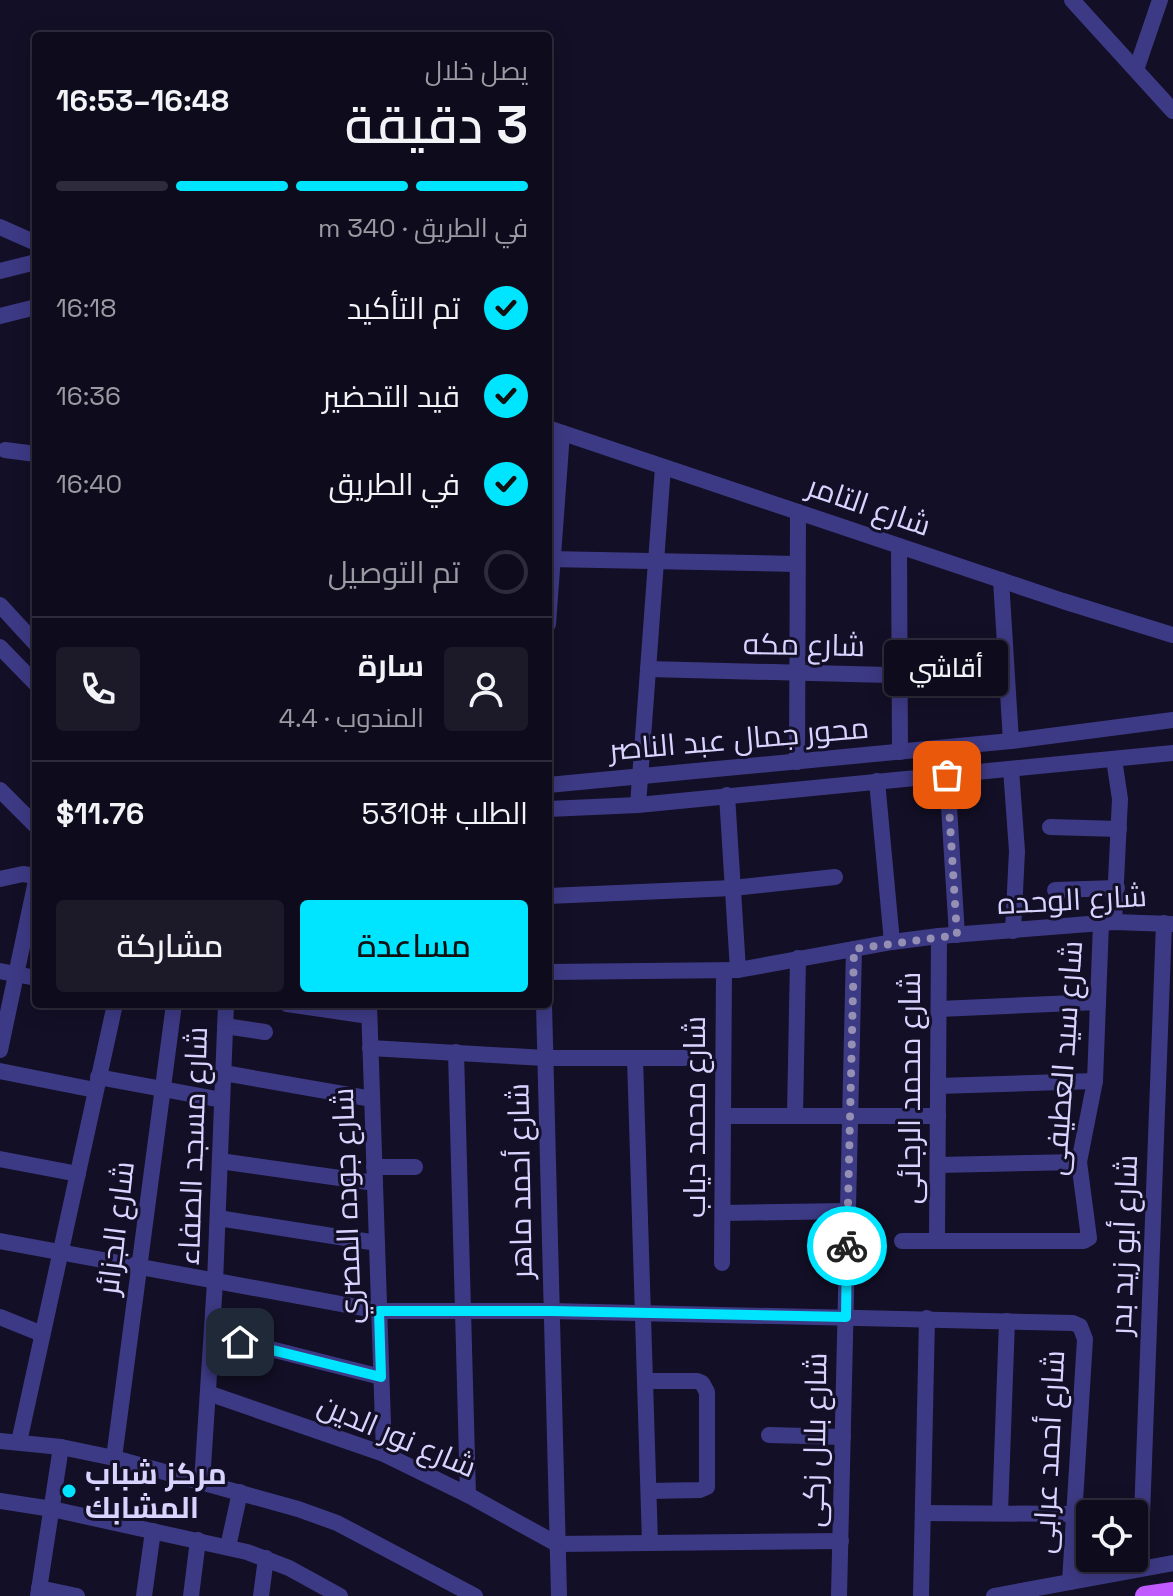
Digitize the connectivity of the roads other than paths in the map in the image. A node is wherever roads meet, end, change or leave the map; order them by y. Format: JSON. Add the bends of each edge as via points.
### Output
{"nodes":[{"id":1,"x":1072,"y":0,"type":"edge"},
{"id":2,"x":1160,"y":0,"type":"edge"},
{"id":3,"x":1088,"y":7,"type":"edge"},
{"id":4,"x":1136,"y":70,"type":"junction"},
{"id":5,"x":1173,"y":111,"type":"edge"},
{"id":6,"x":0,"y":227,"type":"edge"},
{"id":7,"x":32,"y":241,"type":"edge"},
{"id":8,"x":32,"y":263,"type":"edge"},
{"id":9,"x":0,"y":271,"type":"edge"},
{"id":10,"x":32,"y":308,"type":"edge"},
{"id":11,"x":0,"y":316,"type":"edge"},
{"id":12,"x":555,"y":430,"type":"edge"},
{"id":13,"x":5,"y":450,"type":"dead end"},
{"id":14,"x":32,"y":453,"type":"edge"},
{"id":15,"x":554,"y":456,"type":"edge"},
{"id":16,"x":663,"y":467,"type":"junction"},
{"id":17,"x":552,"y":508,"type":"edge"},
{"id":18,"x":798,"y":512,"type":"junction"},
{"id":19,"x":899,"y":546,"type":"junction"},
{"id":20,"x":552,"y":559,"type":"edge"},
{"id":21,"x":656,"y":561,"type":"junction"},
{"id":22,"x":797,"y":564,"type":"junction"},
{"id":23,"x":1001,"y":580,"type":"junction"},
{"id":24,"x":0,"y":605,"type":"edge"},
{"id":25,"x":1173,"y":635,"type":"edge"},
{"id":26,"x":32,"y":640,"type":"edge"},
{"id":27,"x":0,"y":647,"type":"edge"},
{"id":28,"x":648,"y":669,"type":"junction"},
{"id":29,"x":797,"y":673,"type":"junction"},
{"id":30,"x":898,"y":675,"type":"junction"},
{"id":31,"x":1006,"y":678,"type":"junction"},
{"id":32,"x":32,"y":680,"type":"edge"},
{"id":33,"x":1173,"y":720,"type":"edge"},
{"id":34,"x":1136,"y":725,"type":"junction"},
{"id":35,"x":1011,"y":741,"type":"junction"},
{"id":36,"x":900,"y":752,"type":"junction"},
{"id":37,"x":1173,"y":753,"type":"edge"},
{"id":38,"x":1140,"y":756,"type":"junction"},
{"id":39,"x":1114,"y":759,"type":"junction"},
{"id":40,"x":797,"y":762,"type":"junction"},
{"id":41,"x":1011,"y":769,"type":"junction"},
{"id":42,"x":947,"y":775,"type":"junction"},
{"id":43,"x":641,"y":777,"type":"junction"},
{"id":44,"x":877,"y":781,"type":"junction"},
{"id":45,"x":552,"y":785,"type":"edge"},
{"id":46,"x":0,"y":790,"type":"edge"},
{"id":47,"x":727,"y":795,"type":"junction"},
{"id":48,"x":638,"y":805,"type":"junction"},
{"id":49,"x":552,"y":809,"type":"edge"},
{"id":50,"x":32,"y":822,"type":"edge"},
{"id":51,"x":1050,"y":827,"type":"dead end"},
{"id":52,"x":1119,"y":829,"type":"junction"},
{"id":53,"x":835,"y":877,"type":"dead end"},
{"id":54,"x":0,"y":879,"type":"edge"},
{"id":55,"x":32,"y":882,"type":"edge"},
{"id":56,"x":733,"y":888,"type":"junction"},
{"id":57,"x":1117,"y":888,"type":"junction"},
{"id":58,"x":1055,"y":890,"type":"dead end"},
{"id":59,"x":32,"y":895,"type":"edge"},
{"id":60,"x":552,"y":896,"type":"edge"},
{"id":61,"x":1171,"y":921,"type":"edge"},
{"id":62,"x":1107,"y":923,"type":"junction"},
{"id":63,"x":1013,"y":931,"type":"junction"},
{"id":64,"x":957,"y":935,"type":"junction"},
{"id":65,"x":939,"y":936,"type":"junction"},
{"id":66,"x":892,"y":942,"type":"junction"},
{"id":67,"x":854,"y":949,"type":"junction"},
{"id":68,"x":798,"y":958,"type":"junction"},
{"id":69,"x":731,"y":970,"type":"junction"},
{"id":70,"x":552,"y":972,"type":"edge"},
{"id":71,"x":8,"y":973,"type":"edge"},
{"id":72,"x":32,"y":977,"type":"edge"},
{"id":73,"x":1098,"y":1002,"type":"junction"},
{"id":74,"x":114,"y":1008,"type":"edge"},
{"id":75,"x":173,"y":1008,"type":"edge"},
{"id":76,"x":226,"y":1008,"type":"edge"},
{"id":77,"x":342,"y":1008,"type":"edge"},
{"id":78,"x":544,"y":1008,"type":"edge"},
{"id":79,"x":939,"y":1009,"type":"junction"},
{"id":80,"x":369,"y":1010,"type":"edge"},
{"id":81,"x":225,"y":1026,"type":"junction"},
{"id":82,"x":265,"y":1032,"type":"dead end"},
{"id":83,"x":370,"y":1048,"type":"junction"},
{"id":84,"x":0,"y":1050,"type":"edge"},
{"id":85,"x":456,"y":1052,"type":"junction"},
{"id":86,"x":545,"y":1058,"type":"junction"},
{"id":87,"x":635,"y":1058,"type":"junction"},
{"id":88,"x":684,"y":1058,"type":"dead end"},
{"id":89,"x":0,"y":1071,"type":"edge"},
{"id":90,"x":224,"y":1073,"type":"junction"},
{"id":91,"x":1095,"y":1081,"type":"junction"},
{"id":92,"x":97,"y":1083,"type":"junction"},
{"id":93,"x":938,"y":1086,"type":"junction"},
{"id":94,"x":162,"y":1088,"type":"junction"},
{"id":95,"x":372,"y":1099,"type":"junction"},
{"id":96,"x":222,"y":1100,"type":"junction"},
{"id":97,"x":724,"y":1116,"type":"junction"},
{"id":98,"x":795,"y":1116,"type":"junction"},
{"id":99,"x":850,"y":1116,"type":"junction"},
{"id":100,"x":938,"y":1116,"type":"junction"},
{"id":101,"x":0,"y":1159,"type":"edge"},
{"id":102,"x":220,"y":1161,"type":"junction"},
{"id":103,"x":1079,"y":1162,"type":"junction"},
{"id":104,"x":938,"y":1165,"type":"junction"},
{"id":105,"x":415,"y":1167,"type":"dead end"},
{"id":106,"x":78,"y":1174,"type":"junction"},
{"id":107,"x":374,"y":1175,"type":"junction"},
{"id":108,"x":1155,"y":1181,"type":"junction"},
{"id":109,"x":1173,"y":1181,"type":"edge"},
{"id":110,"x":848,"y":1211,"type":"junction"},
{"id":111,"x":723,"y":1213,"type":"junction"},
{"id":112,"x":218,"y":1218,"type":"junction"},
{"id":113,"x":0,"y":1241,"type":"edge"},
{"id":114,"x":902,"y":1241,"type":"dead end"},
{"id":115,"x":937,"y":1241,"type":"junction"},
{"id":116,"x":377,"y":1243,"type":"junction"},
{"id":117,"x":61,"y":1253,"type":"junction"},
{"id":118,"x":722,"y":1263,"type":"dead end"},
{"id":119,"x":139,"y":1268,"type":"junction"},
{"id":120,"x":215,"y":1282,"type":"junction"},
{"id":121,"x":379,"y":1311,"type":"junction"},
{"id":122,"x":551,"y":1311,"type":"junction"},
{"id":123,"x":463,"y":1312,"type":"junction"},
{"id":124,"x":643,"y":1313,"type":"junction"},
{"id":125,"x":0,"y":1317,"type":"edge"},
{"id":126,"x":846,"y":1317,"type":"junction"},
{"id":127,"x":927,"y":1318,"type":"junction"},
{"id":128,"x":1007,"y":1321,"type":"junction"},
{"id":129,"x":42,"y":1334,"type":"junction"},
{"id":130,"x":212,"y":1334,"type":"junction"},
{"id":131,"x":381,"y":1377,"type":"junction"},
{"id":132,"x":645,"y":1381,"type":"junction"},
{"id":133,"x":208,"y":1393,"type":"junction"},
{"id":134,"x":769,"y":1435,"type":"dead end"},
{"id":135,"x":843,"y":1437,"type":"junction"},
{"id":136,"x":0,"y":1441,"type":"edge"},
{"id":137,"x":19,"y":1442,"type":"junction"},
{"id":138,"x":61,"y":1447,"type":"junction"},
{"id":139,"x":384,"y":1454,"type":"junction"},
{"id":140,"x":114,"y":1458,"type":"junction"},
{"id":141,"x":202,"y":1482,"type":"junction"},
{"id":142,"x":649,"y":1491,"type":"junction"},
{"id":143,"x":240,"y":1492,"type":"junction"},
{"id":144,"x":468,"y":1495,"type":"junction"},
{"id":145,"x":1143,"y":1500,"type":"edge"},
{"id":146,"x":0,"y":1501,"type":"edge"},
{"id":147,"x":52,"y":1509,"type":"junction"},
{"id":148,"x":923,"y":1513,"type":"junction"},
{"id":149,"x":1000,"y":1513,"type":"junction"},
{"id":150,"x":1074,"y":1514,"type":"junction"},
{"id":151,"x":153,"y":1531,"type":"junction"},
{"id":152,"x":198,"y":1540,"type":"junction"},
{"id":153,"x":841,"y":1541,"type":"junction"},
{"id":154,"x":650,"y":1543,"type":"junction"},
{"id":155,"x":557,"y":1544,"type":"junction"},
{"id":156,"x":228,"y":1547,"type":"junction"},
{"id":157,"x":266,"y":1558,"type":"junction"},
{"id":158,"x":1173,"y":1563,"type":"edge"},
{"id":159,"x":1148,"y":1568,"type":"edge"},
{"id":160,"x":1124,"y":1572,"type":"edge"},
{"id":161,"x":1070,"y":1582,"type":"junction"},
{"id":162,"x":38,"y":1592,"type":"edge"},
{"id":163,"x":1173,"y":1592,"type":"edge"},
{"id":164,"x":335,"y":1595,"type":"edge"},
{"id":165,"x":77,"y":1596,"type":"edge"},
{"id":166,"x":144,"y":1596,"type":"edge"},
{"id":167,"x":191,"y":1596,"type":"edge"},
{"id":168,"x":261,"y":1596,"type":"edge"},
{"id":169,"x":475,"y":1596,"type":"edge"},
{"id":170,"x":559,"y":1596,"type":"edge"},
{"id":171,"x":839,"y":1596,"type":"edge"},
{"id":172,"x":921,"y":1596,"type":"edge"},
{"id":173,"x":994,"y":1596,"type":"edge"},
{"id":174,"x":1145,"y":1596,"type":"edge"}],
"edges":[{"from":1,"to":3,"type":"street"},
{"from":2,"to":4,"type":"street"},
{"from":3,"to":4,"type":"street"},
{"from":4,"to":5,"type":"street"},
{"from":6,"to":7,"type":"street"},
{"from":8,"to":9,"type":"street"},
{"from":10,"to":11,"type":"street"},
{"from":12,"to":15,"type":"street"},
{"from":12,"to":16,"type":"street","name":"شارع التامر"},
{"from":13,"to":14,"type":"street"},
{"from":15,"to":17,"type":"street"},
{"from":16,"to":18,"type":"street","name":"شارع التامر"},
{"from":16,"to":21,"type":"street"},
{"from":18,"to":19,"type":"street","name":"شارع التامر"},
{"from":18,"to":22,"type":"street"},
{"from":19,"to":23,"type":"street","name":"شارع التامر"},
{"from":19,"to":30,"type":"street"},
{"from":20,"to":21,"type":"street"},
{"from":21,"to":22,"type":"street"},
{"from":21,"to":28,"type":"street"},
{"from":22,"to":29,"type":"street"},
{"from":23,"to":25,"type":"street","name":"شارع التامر"},
{"from":23,"to":31,"type":"street"},
{"from":24,"to":26,"type":"street"},
{"from":27,"to":32,"type":"street"},
{"from":28,"to":29,"type":"street","name":"شارع مكه"},
{"from":28,"to":43,"type":"street"},
{"from":29,"to":30,"type":"street","name":"شارع مكه"},
{"from":29,"to":40,"type":"street"},
{"from":30,"to":31,"type":"street","name":"شارع مكه"},
{"from":30,"to":36,"type":"street"},
{"from":31,"to":35,"type":"street"},
{"from":33,"to":34,"type":"street","name":"محور جمال عبد الناصر"},
{"from":34,"to":35,"type":"street","name":"محور جمال عبد الناصر"},
{"from":34,"to":38,"type":"street"},
{"from":35,"to":36,"type":"street","name":"محور جمال عبد الناصر"},
{"from":36,"to":40,"type":"street","name":"محور جمال عبد الناصر"},
{"from":37,"to":38,"type":"street","name":"محور جمال عبد الناصر"},
{"from":38,"to":39,"type":"street","name":"محور جمال عبد الناصر"},
{"from":39,"to":41,"type":"street","name":"محور جمال عبد الناصر"},
{"from":39,"to":52,"type":"street","name":"شارع سيد العطيفى"},
{"from":40,"to":43,"type":"street","name":"محور جمال عبد الناصر"},
{"from":41,"to":42,"type":"street","name":"محور جمال عبد الناصر"},
{"from":41,"to":63,"type":"street","via":[[1017,851]]},
{"from":42,"to":44,"type":"street","name":"محور جمال عبد الناصر"},
{"from":42,"to":64,"type":"street"},
{"from":43,"to":45,"type":"street","name":"محور جمال عبد الناصر"},
{"from":43,"to":48,"type":"street"},
{"from":44,"to":47,"type":"street","name":"محور جمال عبد الناصر"},
{"from":44,"to":66,"type":"street"},
{"from":46,"to":50,"type":"street"},
{"from":47,"to":48,"type":"street","name":"محور جمال عبد الناصر"},
{"from":47,"to":56,"type":"street","name":"شارع محمد دياب"},
{"from":48,"to":49,"type":"street","name":"محور جمال عبد الناصر"},
{"from":51,"to":52,"type":"street"},
{"from":52,"to":57,"type":"street","name":"شارع سيد العطيفى"},
{"from":53,"to":56,"type":"street"},
{"from":54,"to":55,"type":"street","via":[[23,874]]},
{"from":56,"to":60,"type":"street"},
{"from":56,"to":69,"type":"street","name":"شارع محمد دياب"},
{"from":57,"to":58,"type":"street"},
{"from":57,"to":62,"type":"street","name":"شارع سيد العطيفى"},
{"from":59,"to":71,"type":"street"},
{"from":61,"to":62,"type":"street","name":"شارع الوحده"},
{"from":61,"to":108,"type":"street","name":"شارع أبو زيد بدر"},
{"from":62,"to":63,"type":"street","name":"شارع الوحده"},
{"from":62,"to":73,"type":"street","name":"شارع سيد العطيفى"},
{"from":63,"to":64,"type":"street","name":"شارع الوحده"},
{"from":64,"to":65,"type":"street","name":"شارع الوحده"},
{"from":65,"to":66,"type":"street","name":"شارع الوحده"},
{"from":65,"to":79,"type":"street","name":"شارع محمد الرجائى"},
{"from":66,"to":67,"type":"street","name":"شارع الوحده"},
{"from":67,"to":68,"type":"street","name":"شارع الوحده"},
{"from":67,"to":99,"type":"street","name":"شارع بلال زكى"},
{"from":68,"to":69,"type":"street","name":"شارع الوحده"},
{"from":68,"to":98,"type":"street"},
{"from":69,"to":70,"type":"street","name":"شارع الوحده"},
{"from":69,"to":97,"type":"street","name":"شارع محمد دياب"},
{"from":71,"to":72,"type":"street"},
{"from":71,"to":84,"type":"street"},
{"from":73,"to":79,"type":"street"},
{"from":73,"to":91,"type":"street","name":"شارع سيد العطيفى"},
{"from":74,"to":92,"type":"street"},
{"from":75,"to":94,"type":"street","name":"شارع الجزائر"},
{"from":76,"to":81,"type":"street","name":"شارع مسجد الصفاء"},
{"from":77,"to":80,"type":"street"},
{"from":78,"to":86,"type":"street","name":"شارع أحمد ماهر"},
{"from":79,"to":93,"type":"street","name":"شارع محمد الرجائى"},
{"from":80,"to":83,"type":"street","name":"شارع جوده المصري"},
{"from":81,"to":82,"type":"street"},
{"from":81,"to":90,"type":"street","name":"شارع مسجد الصفاء"},
{"from":83,"to":85,"type":"street"},
{"from":83,"to":95,"type":"street","name":"شارع جوده المصري"},
{"from":85,"to":86,"type":"street"},
{"from":85,"to":123,"type":"street"},
{"from":86,"to":87,"type":"street"},
{"from":86,"to":122,"type":"street","name":"شارع أحمد ماهر"},
{"from":87,"to":88,"type":"street"},
{"from":87,"to":124,"type":"street"},
{"from":89,"to":92,"type":"street"},
{"from":90,"to":95,"type":"street"},
{"from":90,"to":96,"type":"street","name":"شارع مسجد الصفاء"},
{"from":91,"to":93,"type":"street"},
{"from":91,"to":103,"type":"street","name":"شارع سيد العطيفى"},
{"from":92,"to":94,"type":"street"},
{"from":92,"to":106,"type":"street"},
{"from":93,"to":100,"type":"street","name":"شارع محمد الرجائى"},
{"from":94,"to":96,"type":"street"},
{"from":94,"to":119,"type":"street","name":"شارع الجزائر"},
{"from":95,"to":107,"type":"street","name":"شارع جوده المصري"},
{"from":96,"to":102,"type":"street","name":"شارع مسجد الصفاء"},
{"from":97,"to":98,"type":"street"},
{"from":97,"to":111,"type":"street","name":"شارع محمد دياب"},
{"from":98,"to":99,"type":"street"},
{"from":99,"to":100,"type":"street"},
{"from":99,"to":110,"type":"street","name":"شارع بلال زكى"},
{"from":100,"to":104,"type":"street","name":"شارع محمد الرجائى"},
{"from":101,"to":106,"type":"street"},
{"from":102,"to":107,"type":"street"},
{"from":102,"to":112,"type":"street","name":"شارع مسجد الصفاء"},
{"from":103,"to":104,"type":"street"},
{"from":103,"to":115,"type":"street","name":"شارع سيد العطيفى","via":[[1090,1234],[1084,1241]]},
{"from":104,"to":115,"type":"street","name":"شارع محمد الرجائى"},
{"from":105,"to":107,"type":"street"},
{"from":106,"to":117,"type":"street"},
{"from":107,"to":116,"type":"street","name":"شارع جوده المصري"},
{"from":108,"to":109,"type":"street"},
{"from":108,"to":145,"type":"street","name":"شارع أبو زيد بدر"},
{"from":110,"to":111,"type":"street"},
{"from":110,"to":126,"type":"street","name":"شارع بلال زكى"},
{"from":111,"to":118,"type":"street","name":"شارع محمد دياب"},
{"from":112,"to":116,"type":"street"},
{"from":112,"to":120,"type":"street","name":"شارع مسجد الصفاء"},
{"from":113,"to":117,"type":"street"},
{"from":114,"to":115,"type":"street"},
{"from":116,"to":121,"type":"street","name":"شارع جوده المصري"},
{"from":117,"to":119,"type":"street"},
{"from":117,"to":129,"type":"street"},
{"from":119,"to":120,"type":"street"},
{"from":119,"to":140,"type":"street","name":"شارع الجزائر"},
{"from":120,"to":121,"type":"street"},
{"from":120,"to":130,"type":"street","name":"شارع مسجد الصفاء"},
{"from":121,"to":123,"type":"street"},
{"from":121,"to":131,"type":"street","name":"شارع جوده المصري"},
{"from":122,"to":123,"type":"street"},
{"from":122,"to":124,"type":"street"},
{"from":122,"to":155,"type":"street","name":"شارع أحمد ماهر"},
{"from":123,"to":144,"type":"street"},
{"from":124,"to":126,"type":"street"},
{"from":124,"to":132,"type":"street"},
{"from":125,"to":129,"type":"street"},
{"from":126,"to":127,"type":"street"},
{"from":126,"to":135,"type":"street","name":"شارع بلال زكى"},
{"from":127,"to":128,"type":"street"},
{"from":127,"to":148,"type":"street"},
{"from":128,"to":149,"type":"street"},
{"from":128,"to":150,"type":"street","name":"شارع أحمد عرابى","via":[[1073,1323],[1085,1339]]},
{"from":129,"to":137,"type":"street"},
{"from":130,"to":131,"type":"street"},
{"from":130,"to":133,"type":"street","name":"شارع مسجد الصفاء"},
{"from":131,"to":139,"type":"street","name":"شارع جوده المصري"},
{"from":132,"to":142,"type":"street"},
{"from":132,"to":142,"type":"street","via":[[697,1381],[707,1392],[707,1487]]},
{"from":133,"to":139,"type":"street","name":"شارع نور الدين"},
{"from":133,"to":141,"type":"street","name":"شارع مسجد الصفاء"},
{"from":134,"to":135,"type":"street"},
{"from":135,"to":153,"type":"street","name":"شارع بلال زكى"},
{"from":136,"to":137,"type":"street"},
{"from":137,"to":138,"type":"street"},
{"from":138,"to":140,"type":"street"},
{"from":138,"to":147,"type":"street"},
{"from":139,"to":144,"type":"street","name":"شارع نور الدين"},
{"from":140,"to":141,"type":"street"},
{"from":141,"to":143,"type":"street"},
{"from":142,"to":154,"type":"street"},
{"from":143,"to":156,"type":"street"},
{"from":143,"to":169,"type":"street","via":[[337,1523]]},
{"from":144,"to":155,"type":"street","name":"شارع نور الدين"},
{"from":146,"to":147,"type":"street"},
{"from":147,"to":151,"type":"street"},
{"from":147,"to":162,"type":"street"},
{"from":148,"to":149,"type":"street"},
{"from":148,"to":172,"type":"street"},
{"from":149,"to":150,"type":"street"},
{"from":150,"to":161,"type":"street","name":"شارع أحمد عرابى"},
{"from":151,"to":152,"type":"street"},
{"from":151,"to":166,"type":"street"},
{"from":152,"to":156,"type":"street"},
{"from":152,"to":167,"type":"street"},
{"from":153,"to":154,"type":"street"},
{"from":153,"to":171,"type":"street","name":"شارع بلال زكى"},
{"from":154,"to":155,"type":"street"},
{"from":155,"to":170,"type":"street","name":"شارع أحمد ماهر"},
{"from":156,"to":157,"type":"street"},
{"from":157,"to":164,"type":"street"},
{"from":157,"to":168,"type":"street"},
{"from":158,"to":159,"type":"street"},
{"from":160,"to":161,"type":"street"},
{"from":161,"to":173,"type":"street"},
{"from":162,"to":165,"type":"street"},
{"from":163,"to":174,"type":"main road"}]}
